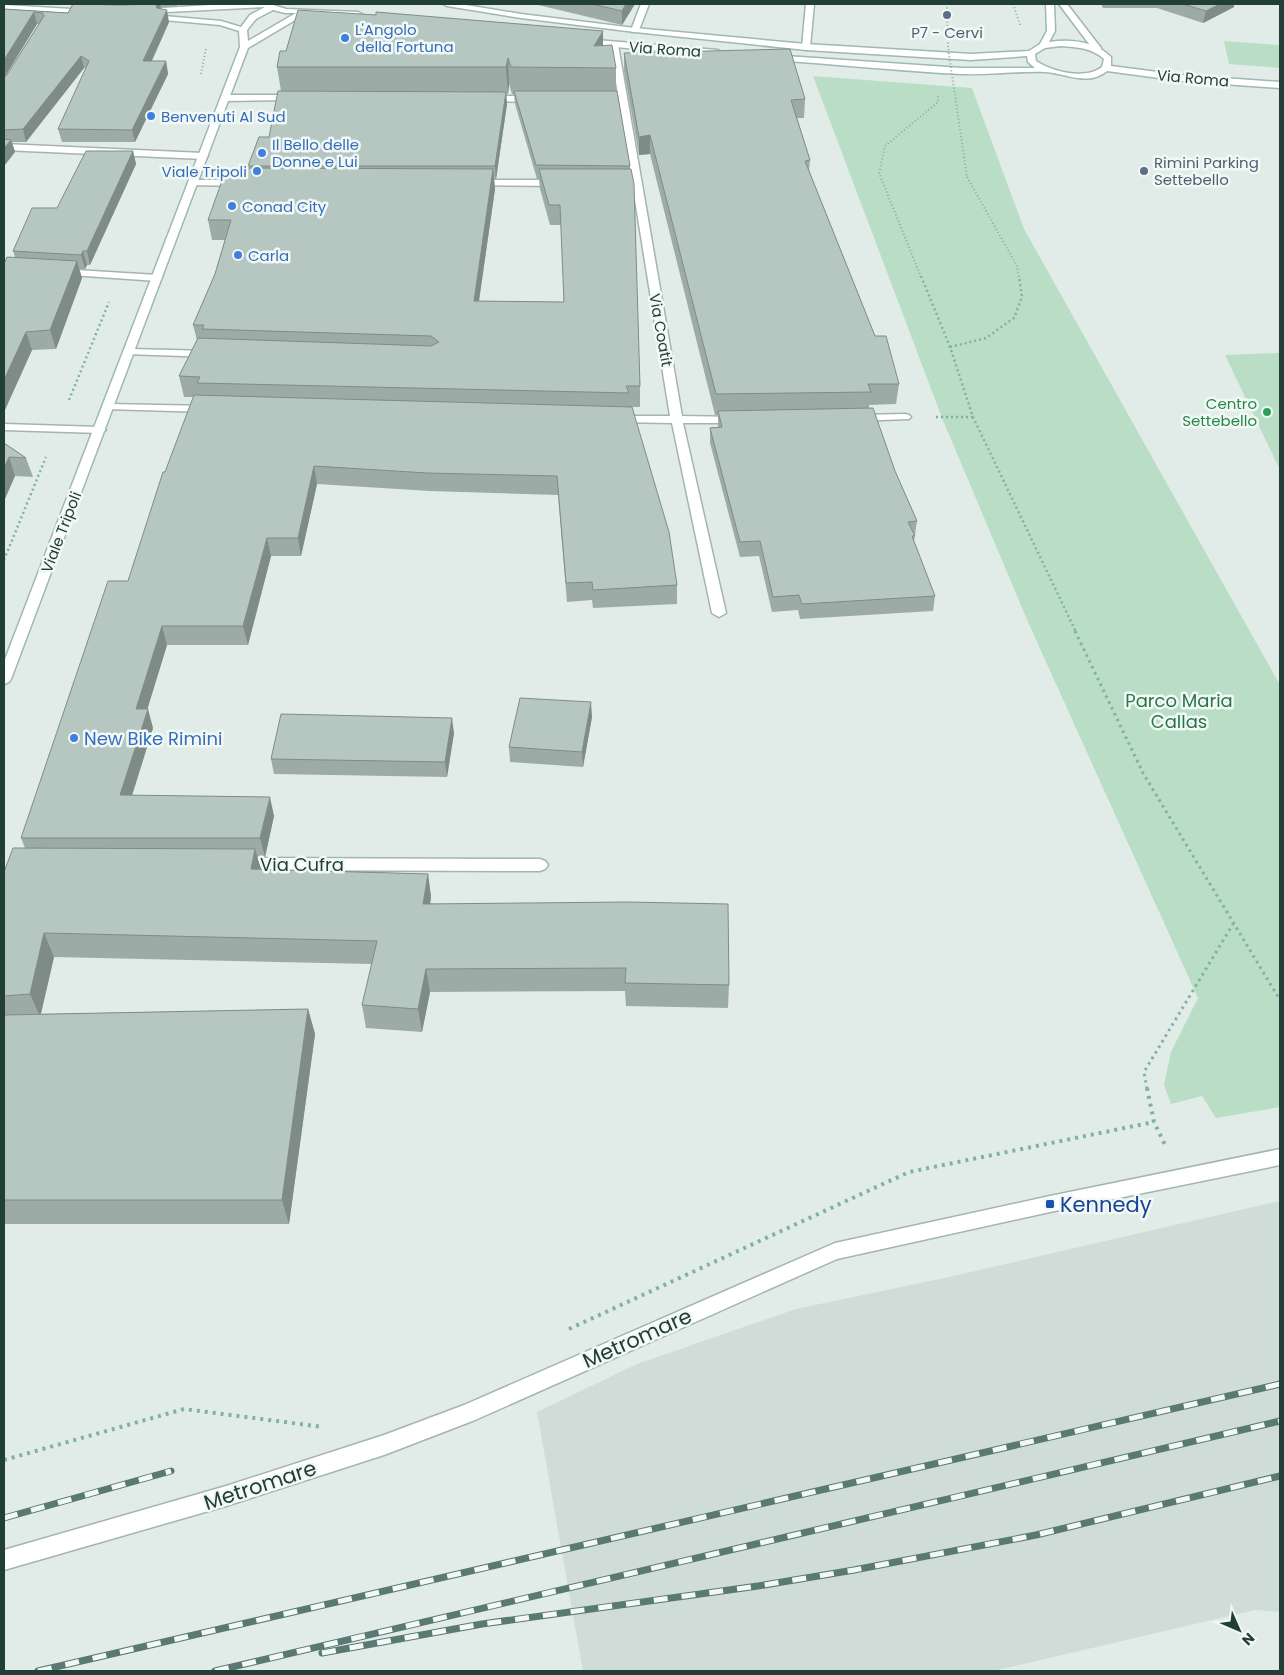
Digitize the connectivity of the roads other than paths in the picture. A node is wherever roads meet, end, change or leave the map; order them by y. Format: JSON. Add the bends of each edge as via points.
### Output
{"nodes":[{"id":1,"x":342,"y":4,"type":"edge"},
{"id":2,"x":447,"y":4,"type":"edge"},
{"id":3,"x":645,"y":4,"type":"edge"},
{"id":4,"x":810,"y":4,"type":"edge"},
{"id":5,"x":1050,"y":4,"type":"edge"},
{"id":6,"x":1063,"y":4,"type":"edge"},
{"id":7,"x":265,"y":5,"type":"edge"},
{"id":8,"x":4,"y":7,"type":"edge"},
{"id":9,"x":317,"y":11,"type":"junction"},
{"id":10,"x":95,"y":12,"type":"edge"},
{"id":11,"x":304,"y":12,"type":"junction"},
{"id":12,"x":367,"y":15,"type":"edge"},
{"id":13,"x":244,"y":30,"type":"junction"},
{"id":14,"x":635,"y":30,"type":"junction"},
{"id":15,"x":576,"y":41,"type":"edge"},
{"id":16,"x":614,"y":45,"type":"junction"},
{"id":17,"x":1043,"y":46,"type":"junction"},
{"id":18,"x":244,"y":47,"type":"junction"},
{"id":19,"x":806,"y":47,"type":"junction"},
{"id":20,"x":1098,"y":50,"type":"junction"},
{"id":21,"x":723,"y":53,"type":"edge"},
{"id":22,"x":1031,"y":53,"type":"junction"},
{"id":23,"x":763,"y":56,"type":"edge"},
{"id":24,"x":1106,"y":68,"type":"junction"},
{"id":25,"x":1043,"y":70,"type":"junction"},
{"id":26,"x":1280,"y":85,"type":"edge"},
{"id":27,"x":225,"y":98,"type":"junction"},
{"id":28,"x":305,"y":98,"type":"edge"},
{"id":29,"x":474,"y":98,"type":"edge"},
{"id":30,"x":544,"y":99,"type":"edge"},
{"id":31,"x":4,"y":147,"type":"edge"},
{"id":32,"x":203,"y":156,"type":"junction"},
{"id":33,"x":193,"y":183,"type":"junction"},
{"id":34,"x":252,"y":183,"type":"edge"},
{"id":35,"x":469,"y":183,"type":"edge"},
{"id":36,"x":568,"y":184,"type":"edge"},
{"id":37,"x":52,"y":271,"type":"edge"},
{"id":38,"x":157,"y":278,"type":"junction"},
{"id":39,"x":130,"y":352,"type":"junction"},
{"id":40,"x":218,"y":355,"type":"edge"},
{"id":41,"x":108,"y":407,"type":"junction"},
{"id":42,"x":223,"y":409,"type":"edge"},
{"id":43,"x":905,"y":417,"type":"road end"},
{"id":44,"x":846,"y":418,"type":"edge"},
{"id":45,"x":608,"y":419,"type":"edge"},
{"id":46,"x":746,"y":420,"type":"edge"},
{"id":47,"x":676,"y":421,"type":"junction"},
{"id":48,"x":4,"y":427,"type":"edge"},
{"id":49,"x":100,"y":430,"type":"junction"},
{"id":50,"x":719,"y":613,"type":"dead end"},
{"id":51,"x":4,"y":679,"type":"edge"},
{"id":52,"x":222,"y":864,"type":"edge"},
{"id":53,"x":540,"y":865,"type":"dead end"},
{"id":54,"x":1280,"y":1157,"type":"edge"},
{"id":55,"x":4,"y":1560,"type":"edge"}],
"edges":[{"from":1,"to":9,"type":"street"},
{"from":2,"to":14,"type":"street","name":"Via Roma"},
{"from":3,"to":14,"type":"street"},
{"from":4,"to":19,"type":"street"},
{"from":5,"to":17,"type":"street","via":[[1051,31]]},
{"from":6,"to":20,"type":"street"},
{"from":7,"to":11,"type":"street","via":[[285,12]]},
{"from":7,"to":13,"type":"street"},
{"from":7,"to":13,"type":"street","via":[[141,13],[221,23]]},
{"from":8,"to":10,"type":"street"},
{"from":9,"to":11,"type":"street"},
{"from":9,"to":12,"type":"street"},
{"from":11,"to":18,"type":"street"},
{"from":13,"to":18,"type":"street","name":"Viale Tripoli"},
{"from":14,"to":19,"type":"street","name":"Via Roma"},
{"from":15,"to":16,"type":"street","name":"Via Roma"},
{"from":16,"to":21,"type":"street","name":"Via Roma"},
{"from":16,"to":47,"type":"street","name":"Via Coatit","via":[[632,184]]},
{"from":17,"to":20,"type":"street","via":[[1071,44]]},
{"from":17,"to":22,"type":"street"},
{"from":18,"to":27,"type":"street","name":"Viale Tripoli"},
{"from":19,"to":22,"type":"street","name":"Via Roma","via":[[971,56]]},
{"from":20,"to":24,"type":"street","via":[[1108,59]]},
{"from":22,"to":25,"type":"street","via":[[1032,62]]},
{"from":23,"to":25,"type":"street","via":[[962,71]]},
{"from":24,"to":25,"type":"street","via":[[1078,76]]},
{"from":24,"to":26,"type":"street","name":"Via Roma","via":[[1181,78]]},
{"from":27,"to":28,"type":"street"},
{"from":27,"to":32,"type":"street","name":"Viale Tripoli"},
{"from":29,"to":30,"type":"street"},
{"from":31,"to":32,"type":"street"},
{"from":32,"to":33,"type":"street","name":"Viale Tripoli"},
{"from":33,"to":34,"type":"street"},
{"from":33,"to":38,"type":"street","name":"Viale Tripoli"},
{"from":35,"to":36,"type":"street"},
{"from":37,"to":38,"type":"street"},
{"from":38,"to":39,"type":"street","name":"Viale Tripoli"},
{"from":39,"to":40,"type":"street"},
{"from":39,"to":41,"type":"street","name":"Viale Tripoli"},
{"from":41,"to":42,"type":"street"},
{"from":41,"to":49,"type":"street","name":"Viale Tripoli"},
{"from":43,"to":44,"type":"street"},
{"from":45,"to":47,"type":"street"},
{"from":46,"to":47,"type":"street"},
{"from":47,"to":50,"type":"street","name":"Via Coatit"},
{"from":48,"to":49,"type":"street"},
{"from":49,"to":51,"type":"street","name":"Viale Tripoli"},
{"from":52,"to":53,"type":"street","name":"Via Cufra"},
{"from":54,"to":55,"type":"street","name":"Metromare","via":[[835,1251],[459,1417],[226,1496]]}]}
